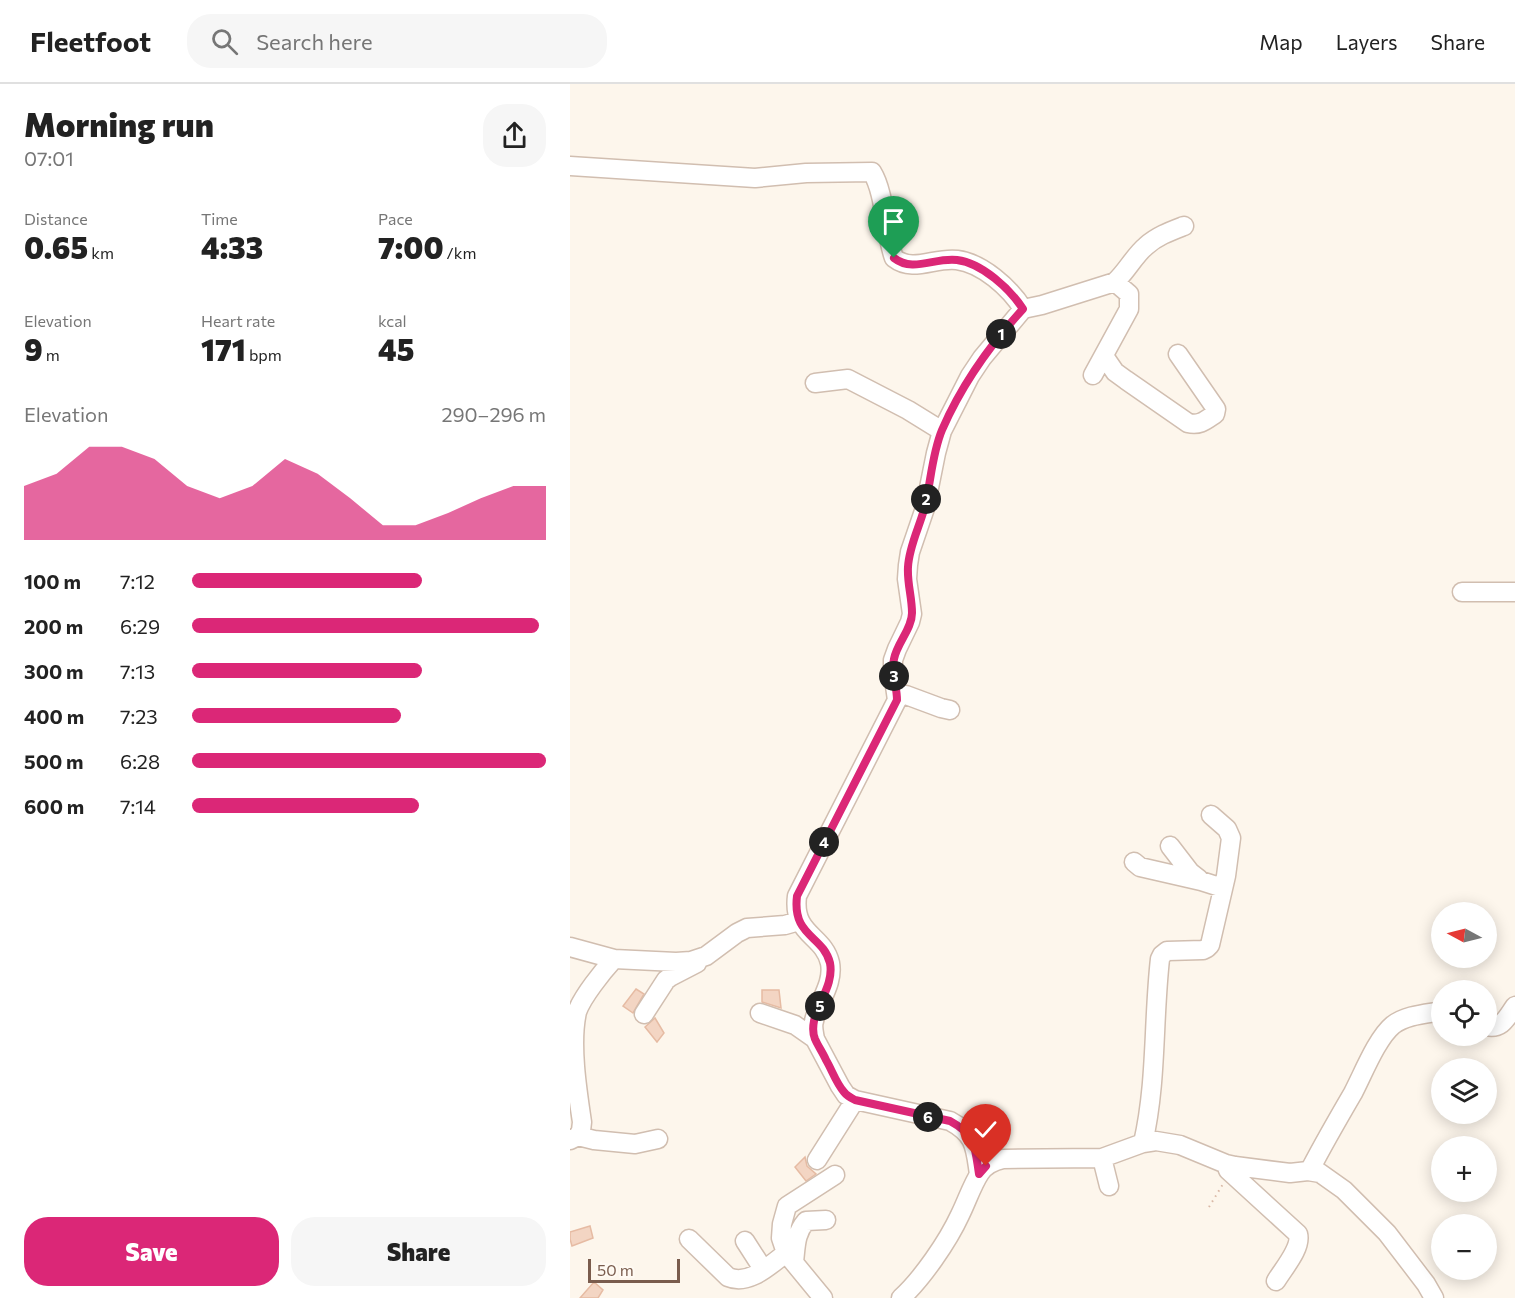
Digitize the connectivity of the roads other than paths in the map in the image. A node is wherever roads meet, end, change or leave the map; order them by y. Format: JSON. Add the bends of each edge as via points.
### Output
{"nodes":[{"id":1,"x":570,"y":166,"type":"edge"},
{"id":2,"x":1184,"y":226,"type":"dead end"},
{"id":3,"x":1116,"y":282,"type":"junction"},
{"id":4,"x":1023,"y":309,"type":"junction"},
{"id":5,"x":1178,"y":354,"type":"dead end"},
{"id":6,"x":1104,"y":356,"type":"junction"},
{"id":7,"x":1093,"y":375,"type":"dead end"},
{"id":8,"x":815,"y":383,"type":"dead end"},
{"id":9,"x":942,"y":431,"type":"junction"},
{"id":10,"x":1462,"y":592,"type":"dead end"},
{"id":11,"x":1515,"y":592,"type":"edge"},
{"id":12,"x":897,"y":700,"type":"junction"},
{"id":13,"x":950,"y":710,"type":"dead end"},
{"id":14,"x":1211,"y":815,"type":"dead end"},
{"id":15,"x":1170,"y":846,"type":"dead end"},
{"id":16,"x":1134,"y":862,"type":"dead end"},
{"id":17,"x":1201,"y":880,"type":"junction"},
{"id":18,"x":1223,"y":888,"type":"junction"},
{"id":19,"x":799,"y":921,"type":"junction"},
{"id":20,"x":570,"y":947,"type":"edge"},
{"id":21,"x":706,"y":956,"type":"junction"},
{"id":22,"x":614,"y":959,"type":"junction"},
{"id":23,"x":1515,"y":1006,"type":"edge"},
{"id":24,"x":760,"y":1013,"type":"dead end"},
{"id":25,"x":1431,"y":1013,"type":"edge"},
{"id":26,"x":644,"y":1014,"type":"dead end"},
{"id":27,"x":1497,"y":1027,"type":"edge"},
{"id":28,"x":815,"y":1039,"type":"junction"},
{"id":29,"x":855,"y":1100,"type":"junction"},
{"id":30,"x":574,"y":1138,"type":"edge"},
{"id":31,"x":658,"y":1139,"type":"dead end"},
{"id":32,"x":1143,"y":1143,"type":"junction"},
{"id":33,"x":1102,"y":1158,"type":"junction"},
{"id":34,"x":817,"y":1160,"type":"dead end"},
{"id":35,"x":1227,"y":1167,"type":"junction"},
{"id":36,"x":1308,"y":1171,"type":"junction"},
{"id":37,"x":979,"y":1174,"type":"junction"},
{"id":38,"x":835,"y":1175,"type":"dead end"},
{"id":39,"x":1109,"y":1186,"type":"dead end"},
{"id":40,"x":826,"y":1220,"type":"dead end"},
{"id":41,"x":689,"y":1239,"type":"dead end"},
{"id":42,"x":745,"y":1241,"type":"dead end"},
{"id":43,"x":790,"y":1257,"type":"junction"},
{"id":44,"x":763,"y":1269,"type":"junction"},
{"id":45,"x":1275,"y":1281,"type":"dead end"},
{"id":46,"x":910,"y":1295,"type":"edge"},
{"id":47,"x":823,"y":1298,"type":"edge"},
{"id":48,"x":1434,"y":1298,"type":"edge"}],
"edges":[{"from":1,"to":4,"type":"street","via":[[755,178],[806,172],[872,172],[894,258],[905,264],[957,260],[975,266],[996,279]]},
{"from":2,"to":3,"type":"street","via":[[1145,246]]},
{"from":3,"to":4,"type":"street"},
{"from":3,"to":6,"type":"street","via":[[1129,294],[1129,309]]},
{"from":4,"to":9,"type":"street","via":[[970,376]]},
{"from":5,"to":6,"type":"street","via":[[1216,409],[1215,414],[1196,425],[1115,372]]},
{"from":6,"to":7,"type":"street"},
{"from":8,"to":9,"type":"street","via":[[848,379]]},
{"from":9,"to":12,"type":"street","via":[[925,508],[910,552],[912,614],[893,660]]},
{"from":10,"to":11,"type":"street"},
{"from":12,"to":13,"type":"street","via":[[906,695]]},
{"from":12,"to":19,"type":"street","via":[[797,896]]},
{"from":14,"to":18,"type":"street","via":[[1231,838]]},
{"from":15,"to":17,"type":"street"},
{"from":16,"to":17,"type":"street","via":[[1140,867]]},
{"from":17,"to":18,"type":"street"},
{"from":18,"to":32,"type":"street","via":[[1208,948],[1167,951],[1160,959],[1155,1057]]},
{"from":19,"to":21,"type":"street","via":[[747,928]]},
{"from":19,"to":28,"type":"street","via":[[827,953],[831,967],[828,987],[814,1021]]},
{"from":20,"to":22,"type":"street"},
{"from":21,"to":22,"type":"street","via":[[676,962]]},
{"from":21,"to":26,"type":"street","via":[[666,980]]},
{"from":22,"to":30,"type":"street","via":[[584,997],[573,1028],[582,1122],[581,1131]]},
{"from":23,"to":27,"type":"street"},
{"from":24,"to":28,"type":"street","via":[[795,1025]]},
{"from":25,"to":36,"type":"street","via":[[1400,1021],[1383,1036]]},
{"from":28,"to":29,"type":"street","via":[[840,1086]]},
{"from":29,"to":34,"type":"street"},
{"from":29,"to":37,"type":"street","via":[[962,1127],[975,1149]]},
{"from":30,"to":31,"type":"street","via":[[624,1144]]},
{"from":32,"to":33,"type":"street"},
{"from":32,"to":35,"type":"street","via":[[1180,1145]]},
{"from":33,"to":37,"type":"street","via":[[1004,1159],[994,1161]]},
{"from":33,"to":39,"type":"street"},
{"from":35,"to":36,"type":"street"},
{"from":35,"to":45,"type":"street","via":[[1298,1234],[1297,1248]]},
{"from":36,"to":48,"type":"street","via":[[1320,1173],[1344,1190],[1387,1233]]},
{"from":37,"to":46,"type":"street","via":[[954,1227]]},
{"from":38,"to":43,"type":"street","via":[[787,1206],[781,1238]]},
{"from":40,"to":43,"type":"street","via":[[803,1224]]},
{"from":41,"to":44,"type":"street","via":[[732,1279],[743,1279]]},
{"from":42,"to":44,"type":"street"},
{"from":43,"to":44,"type":"street"},
{"from":43,"to":47,"type":"street"}]}
